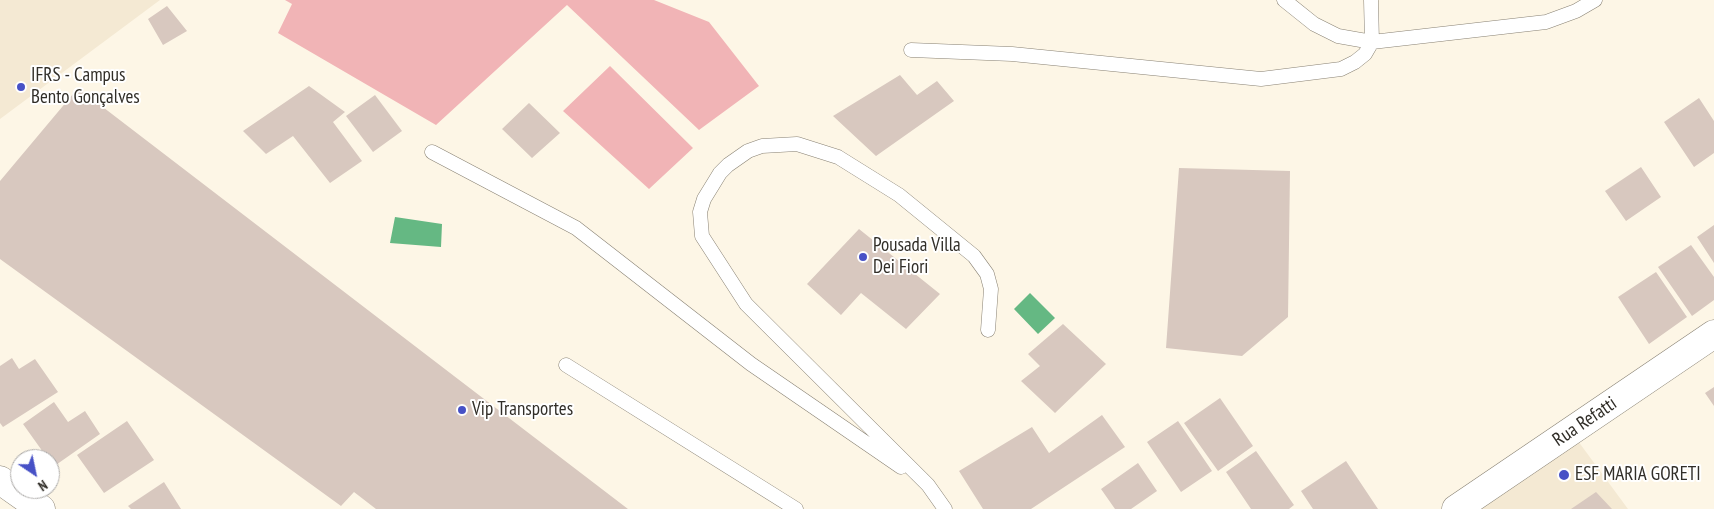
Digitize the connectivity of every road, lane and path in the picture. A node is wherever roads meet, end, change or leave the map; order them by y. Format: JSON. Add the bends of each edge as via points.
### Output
{"nodes":[{"id":1,"x":1284,"y":0,"type":"edge"},
{"id":2,"x":1371,"y":0,"type":"edge"},
{"id":3,"x":1594,"y":0,"type":"edge"},
{"id":4,"x":1576,"y":5,"type":"edge"},
{"id":5,"x":1372,"y":42,"type":"junction"},
{"id":6,"x":911,"y":50,"type":"dead end"},
{"id":7,"x":432,"y":152,"type":"dead end"},
{"id":8,"x":988,"y":330,"type":"dead end"},
{"id":9,"x":1714,"y":334,"type":"edge"},
{"id":10,"x":566,"y":365,"type":"dead end"},
{"id":11,"x":0,"y":480,"type":"edge"},
{"id":12,"x":928,"y":485,"type":"junction"},
{"id":13,"x":41,"y":509,"type":"edge"},
{"id":14,"x":796,"y":509,"type":"edge"},
{"id":15,"x":945,"y":509,"type":"edge"},
{"id":16,"x":1456,"y":509,"type":"edge"}],
"edges":[{"from":1,"to":5,"type":"lane","via":[[1314,24],[1338,36]]},
{"from":2,"to":5,"type":"lane"},
{"from":3,"to":4,"type":"lane"},
{"from":4,"to":5,"type":"lane","via":[[1546,22]]},
{"from":5,"to":6,"type":"lane","via":[[1360,58],[1341,69],[1261,79],[1012,54]]},
{"from":7,"to":12,"type":"lane","via":[[576,228],[751,364]]},
{"from":8,"to":12,"type":"lane","via":[[991,289],[987,274],[974,256],[899,195],[838,156],[797,144],[762,146],[728,165],[704,199],[700,212],[702,236],[746,304]]},
{"from":9,"to":16,"type":"street","name":"Rua Refatti"},
{"from":10,"to":14,"type":"lane"},
{"from":11,"to":13,"type":"street"},
{"from":12,"to":15,"type":"lane"}]}
